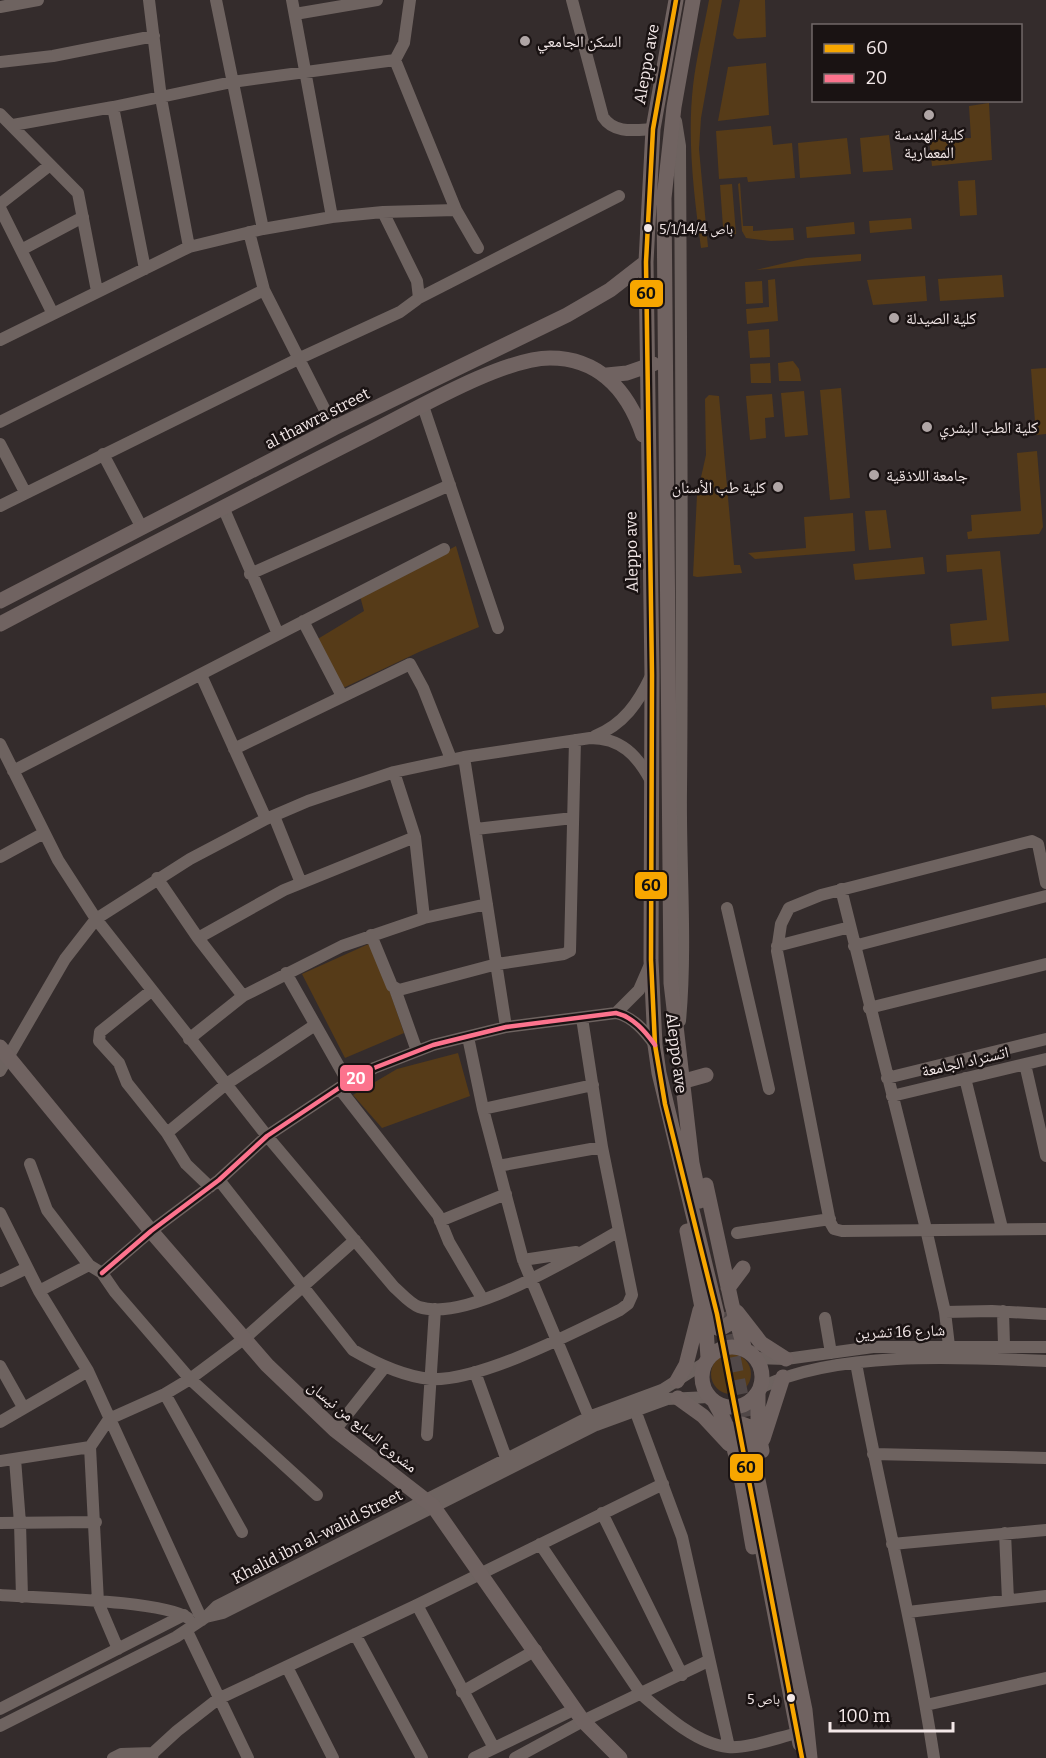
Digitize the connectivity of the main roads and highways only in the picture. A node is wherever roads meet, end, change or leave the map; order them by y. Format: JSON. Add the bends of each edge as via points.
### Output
{"nodes":[{"id":1,"x":675,"y":0,"type":"edge"},
{"id":2,"x":693,"y":0,"type":"edge"},
{"id":3,"x":646,"y":262,"type":"junction"},
{"id":4,"x":665,"y":354,"type":"junction"},
{"id":5,"x":647,"y":367,"type":"junction"},
{"id":6,"x":607,"y":375,"type":"junction"},
{"id":7,"x":436,"y":379,"type":"junction"},
{"id":8,"x":446,"y":395,"type":"junction"},
{"id":9,"x":647,"y":448,"type":"junction"},
{"id":10,"x":0,"y":602,"type":"edge"},
{"id":11,"x":0,"y":624,"type":"edge"},
{"id":12,"x":4,"y":1052,"type":"edge"},
{"id":13,"x":706,"y":1075,"type":"dead end"},
{"id":14,"x":681,"y":1082,"type":"junction"},
{"id":15,"x":665,"y":1104,"type":"junction"},
{"id":16,"x":684,"y":1104,"type":"junction"},
{"id":17,"x":743,"y":1268,"type":"dead end"},
{"id":18,"x":728,"y":1288,"type":"junction"},
{"id":19,"x":701,"y":1301,"type":"junction"},
{"id":20,"x":722,"y":1313,"type":"junction"},
{"id":21,"x":750,"y":1354,"type":"junction"},
{"id":22,"x":786,"y":1359,"type":"road end"},
{"id":23,"x":707,"y":1360,"type":"junction"},
{"id":24,"x":783,"y":1377,"type":"road end"},
{"id":25,"x":677,"y":1381,"type":"road end"},
{"id":26,"x":759,"y":1390,"type":"junction"},
{"id":27,"x":678,"y":1398,"type":"road end"},
{"id":28,"x":712,"y":1400,"type":"junction"},
{"id":29,"x":745,"y":1439,"type":"junction"},
{"id":30,"x":805,"y":1710,"type":"junction"},
{"id":31,"x":620,"y":1758,"type":"edge"},
{"id":32,"x":800,"y":1758,"type":"edge"},
{"id":33,"x":810,"y":1758,"type":"edge"},
{"id":34,"x":816,"y":1758,"type":"edge"}],
"edges":[{"from":1,"to":3,"type":"main road","name":"Aleppo ave","via":[[653,129]]},
{"from":2,"to":4,"type":"main road","name":"Aleppo ave","via":[[674,107],[664,198]]},
{"from":3,"to":5,"type":"main road","name":"Aleppo ave"},
{"from":3,"to":7,"type":"main road","name":"al thawra street","via":[[567,315]]},
{"from":4,"to":5,"type":"main road"},
{"from":4,"to":14,"type":"main road","name":"Aleppo ave","via":[[671,983]]},
{"from":5,"to":6,"type":"main road"},
{"from":5,"to":9,"type":"main road","name":"Aleppo ave"},
{"from":6,"to":8,"type":"main road","via":[[566,359],[537,358],[508,365]]},
{"from":6,"to":9,"type":"main road","via":[[635,414]]},
{"from":7,"to":8,"type":"main road","via":[[444,385]]},
{"from":7,"to":10,"type":"main road","name":"al thawra street"},
{"from":8,"to":11,"type":"main road"},
{"from":9,"to":15,"type":"main road","name":"Aleppo ave","via":[[652,675],[651,960],[655,1045]]},
{"from":12,"to":31,"type":"main road","name":"مشروع السابع من نيسان","via":[[151,1231],[301,1401],[430,1502],[579,1715]]},
{"from":13,"to":14,"type":"main road"},
{"from":14,"to":16,"type":"main road","name":"Aleppo ave"},
{"from":15,"to":19,"type":"main road"},
{"from":15,"to":20,"type":"main road"},
{"from":16,"to":18,"type":"main road","via":[[697,1145]]},
{"from":16,"to":20,"type":"main road"},
{"from":17,"to":18,"type":"main road"},
{"from":18,"to":20,"type":"main road"},
{"from":19,"to":20,"type":"main road"},
{"from":19,"to":25,"type":"main road","via":[[692,1343]]},
{"from":20,"to":21,"type":"main road"},
{"from":20,"to":22,"type":"main road"},
{"from":20,"to":23,"type":"main road"},
{"from":21,"to":23,"type":"main road","via":[[726,1347]]},
{"from":21,"to":26,"type":"main road","via":[[762,1374]]},
{"from":23,"to":28,"type":"main road","via":[[702,1381]]},
{"from":24,"to":29,"type":"main road"},
{"from":26,"to":28,"type":"main road","via":[[739,1407],[723,1406]]},
{"from":26,"to":29,"type":"main road"},
{"from":27,"to":29,"type":"main road","via":[[712,1423]]},
{"from":28,"to":29,"type":"main road"},
{"from":29,"to":30,"type":"main road"},
{"from":29,"to":32,"type":"main road"},
{"from":30,"to":33,"type":"main road"},
{"from":30,"to":34,"type":"main road"}]}
